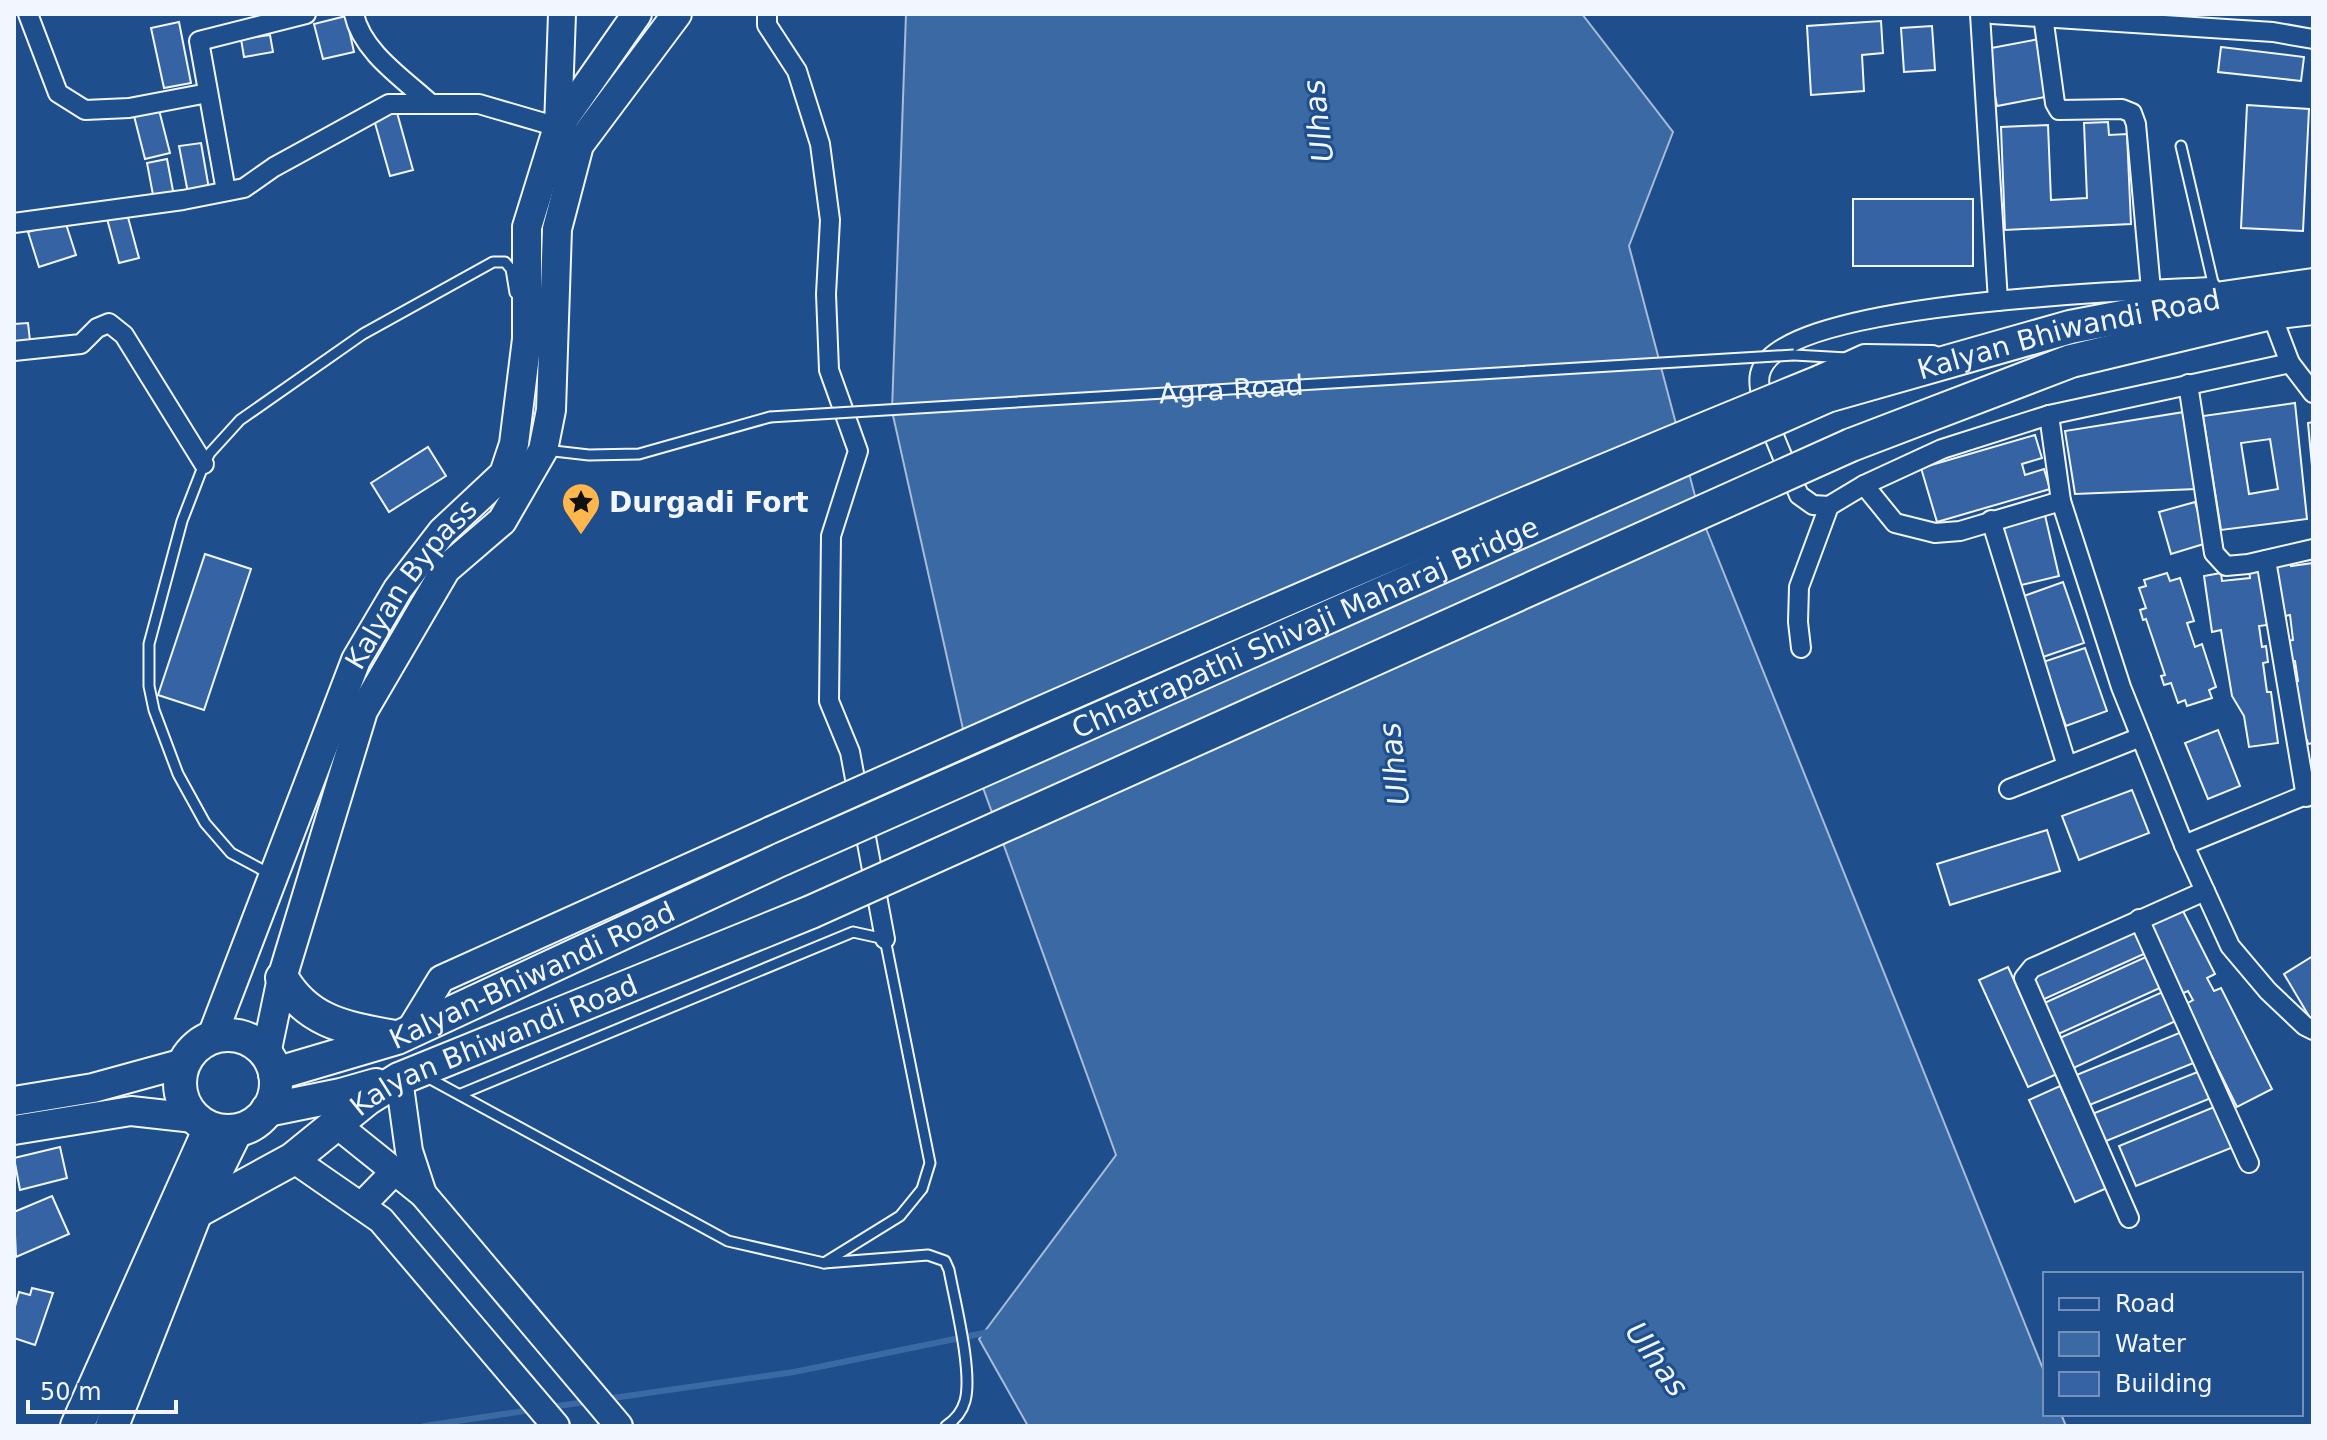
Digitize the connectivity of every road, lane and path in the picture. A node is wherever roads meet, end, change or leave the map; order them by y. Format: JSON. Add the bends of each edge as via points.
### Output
{"nodes":[{"id":1,"x":28,"y":14,"type":"edge"},
{"id":2,"x":306,"y":14,"type":"edge"},
{"id":3,"x":354,"y":14,"type":"edge"},
{"id":4,"x":562,"y":14,"type":"edge"},
{"id":5,"x":637,"y":14,"type":"edge"},
{"id":6,"x":677,"y":14,"type":"edge"},
{"id":7,"x":767,"y":14,"type":"edge"},
{"id":8,"x":1980,"y":14,"type":"edge"},
{"id":9,"x":1992,"y":14,"type":"edge"},
{"id":10,"x":2031,"y":15,"type":"edge"},
{"id":11,"x":2313,"y":39,"type":"edge"},
{"id":12,"x":208,"y":93,"type":"junction"},
{"id":13,"x":431,"y":104,"type":"junction"},
{"id":14,"x":568,"y":136,"type":"junction"},
{"id":15,"x":2181,"y":146,"type":"dead end"},
{"id":16,"x":226,"y":191,"type":"junction"},
{"id":17,"x":14,"y":223,"type":"edge"},
{"id":18,"x":2313,"y":285,"type":"edge"},
{"id":19,"x":2151,"y":290,"type":"junction"},
{"id":20,"x":1998,"y":301,"type":"junction"},
{"id":21,"x":2217,"y":304,"type":"junction"},
{"id":22,"x":2313,"y":308,"type":"edge"},
{"id":23,"x":2271,"y":313,"type":"junction"},
{"id":24,"x":527,"y":339,"type":"junction"},
{"id":25,"x":14,"y":351,"type":"edge"},
{"id":26,"x":1865,"y":358,"type":"junction"},
{"id":27,"x":1956,"y":360,"type":"junction"},
{"id":28,"x":2290,"y":363,"type":"junction"},
{"id":29,"x":2188,"y":384,"type":"junction"},
{"id":30,"x":1823,"y":387,"type":"junction"},
{"id":31,"x":2313,"y":393,"type":"edge"},
{"id":32,"x":2049,"y":415,"type":"junction"},
{"id":33,"x":514,"y":444,"type":"junction"},
{"id":34,"x":543,"y":450,"type":"junction"},
{"id":35,"x":204,"y":464,"type":"junction"},
{"id":36,"x":1864,"y":485,"type":"junction"},
{"id":37,"x":2061,"y":501,"type":"junction"},
{"id":38,"x":1829,"y":506,"type":"junction"},
{"id":39,"x":1991,"y":520,"type":"junction"},
{"id":40,"x":2313,"y":549,"type":"edge"},
{"id":41,"x":2266,"y":560,"type":"junction"},
{"id":42,"x":1801,"y":648,"type":"dead end"},
{"id":43,"x":2141,"y":737,"type":"junction"},
{"id":44,"x":2067,"y":766,"type":"junction"},
{"id":45,"x":2009,"y":789,"type":"dead end"},
{"id":46,"x":2310,"y":794,"type":"edge"},
{"id":47,"x":777,"y":845,"type":"joint"},
{"id":48,"x":2184,"y":845,"type":"junction"},
{"id":49,"x":273,"y":875,"type":"junction"},
{"id":50,"x":2203,"y":888,"type":"junction"},
{"id":51,"x":811,"y":912,"type":"joint"},
{"id":52,"x":2139,"y":919,"type":"junction"},
{"id":53,"x":885,"y":939,"type":"junction"},
{"id":54,"x":282,"y":978,"type":"junction"},
{"id":55,"x":2313,"y":1030,"type":"edge"},
{"id":56,"x":403,"y":1036,"type":"junction"},
{"id":57,"x":211,"y":1039,"type":"junction"},
{"id":58,"x":184,"y":1063,"type":"junction"},
{"id":59,"x":270,"y":1064,"type":"junction"},
{"id":60,"x":408,"y":1076,"type":"junction"},
{"id":61,"x":461,"y":1094,"type":"junction"},
{"id":62,"x":14,"y":1101,"type":"edge"},
{"id":63,"x":267,"y":1110,"type":"junction"},
{"id":64,"x":213,"y":1125,"type":"junction"},
{"id":65,"x":337,"y":1125,"type":"junction"},
{"id":66,"x":14,"y":1130,"type":"edge"},
{"id":67,"x":293,"y":1159,"type":"junction"},
{"id":68,"x":2249,"y":1163,"type":"dead end"},
{"id":69,"x":395,"y":1171,"type":"junction"},
{"id":70,"x":423,"y":1194,"type":"junction"},
{"id":71,"x":361,"y":1206,"type":"junction"},
{"id":72,"x":196,"y":1212,"type":"junction"},
{"id":73,"x":2129,"y":1218,"type":"dead end"},
{"id":74,"x":824,"y":1263,"type":"junction"},
{"id":75,"x":605,"y":1409,"type":"edge"},
{"id":76,"x":546,"y":1415,"type":"edge"},
{"id":77,"x":79,"y":1422,"type":"edge"},
{"id":78,"x":112,"y":1426,"type":"edge"},
{"id":79,"x":946,"y":1426,"type":"edge"}],
"edges":[{"from":1,"to":12,"type":"street","via":[[58,93],[85,110],[129,108]]},
{"from":2,"to":12,"type":"street","via":[[199,41]]},
{"from":3,"to":13,"type":"street","via":[[357,30]]},
{"from":4,"to":14,"type":"street"},
{"from":5,"to":14,"type":"main road","via":[[585,86]]},
{"from":6,"to":14,"type":"main road","via":[[610,104]]},
{"from":7,"to":53,"type":"street","via":[[767,25],[797,71],[820,144],[830,220],[829,370],[858,451],[831,536],[829,701],[850,752]]},
{"from":8,"to":20,"type":"street"},
{"from":9,"to":10,"type":"street"},
{"from":10,"to":11,"type":"street"},
{"from":10,"to":19,"type":"street","via":[[2059,110],[2132,113]]},
{"from":12,"to":16,"type":"street"},
{"from":13,"to":14,"type":"street","via":[[479,104]]},
{"from":13,"to":16,"type":"street","via":[[389,104],[244,188]]},
{"from":14,"to":24,"type":"main road","name":"Kalyan Bypass","via":[[527,227]]},
{"from":14,"to":34,"type":"main road","name":"Kalyan Bypass","via":[[557,229],[551,410]]},
{"from":15,"to":21,"type":"lane"},
{"from":16,"to":17,"type":"street"},
{"from":18,"to":21,"type":"highway","name":"Kalyan Bhiwandi Road"},
{"from":19,"to":20,"type":"street"},
{"from":19,"to":21,"type":"street"},
{"from":20,"to":38,"type":"street","via":[[1838,325],[1776,353],[1760,371],[1759,393],[1799,495],[1813,505]]},
{"from":21,"to":23,"type":"highway"},
{"from":21,"to":27,"type":"highway","name":"Kalyan Bhiwandi Road","via":[[2070,327]]},
{"from":21,"to":51,"type":"highway","name":"Chhatrapathi Shivaji Maharaj Bridge","bridge":true,"via":[[1851,445]]},
{"from":22,"to":23,"type":"highway"},
{"from":23,"to":28,"type":"street"},
{"from":24,"to":33,"type":"main road","name":"Kalyan Bypass"},
{"from":24,"to":35,"type":"lane","via":[[515,306],[511,269],[505,262],[493,262],[363,334],[277,394],[240,420]]},
{"from":25,"to":35,"type":"street","via":[[81,344],[109,323],[124,335]]},
{"from":26,"to":27,"type":"street","name":"Agra Road"},
{"from":26,"to":30,"type":"street"},
{"from":26,"to":34,"type":"lane","name":"Agra Road","bridge":true,"via":[[1794,355],[770,417],[639,454]]},
{"from":27,"to":30,"type":"highway","name":"Kalyan Bhiwandi Road"},
{"from":28,"to":29,"type":"street"},
{"from":28,"to":31,"type":"street"},
{"from":29,"to":32,"type":"street"},
{"from":29,"to":41,"type":"street","via":[[2214,553],[2226,566]]},
{"from":30,"to":47,"type":"highway","name":"Chhatrapathi Shivaji Maharaj Bridge","bridge":true},
{"from":32,"to":36,"type":"street","via":[[1942,449]]},
{"from":32,"to":37,"type":"street"},
{"from":33,"to":34,"type":"lane","name":"Agra Road"},
{"from":33,"to":49,"type":"main road","name":"Kalyan Bypass","via":[[504,474],[442,532],[398,589],[356,660]]},
{"from":34,"to":54,"type":"main road","name":"Kalyan Bypass","via":[[502,521],[446,569],[363,711]]},
{"from":35,"to":49,"type":"lane","via":[[182,521],[149,644],[149,686],[178,774],[205,823],[231,853]]},
{"from":36,"to":38,"type":"street"},
{"from":36,"to":39,"type":"street","via":[[1895,523],[1935,533]]},
{"from":37,"to":39,"type":"street"},
{"from":37,"to":43,"type":"street"},
{"from":38,"to":42,"type":"street","via":[[1799,587]]},
{"from":39,"to":44,"type":"street"},
{"from":40,"to":41,"type":"street"},
{"from":41,"to":46,"type":"street"},
{"from":43,"to":44,"type":"street"},
{"from":43,"to":48,"type":"street"},
{"from":44,"to":45,"type":"street"},
{"from":46,"to":48,"type":"street"},
{"from":47,"to":56,"type":"highway","name":"Kalyan-Bhiwandi Road"},
{"from":48,"to":50,"type":"street"},
{"from":49,"to":57,"type":"main road","name":"Kalyan Bypass"},
{"from":50,"to":52,"type":"street"},
{"from":50,"to":55,"type":"street","via":[[2230,946],[2268,991]]},
{"from":51,"to":60,"type":"highway","name":"Kalyan Bhiwandi Road"},
{"from":52,"to":68,"type":"street"},
{"from":52,"to":73,"type":"street","via":[[2032,968],[2024,978]]},
{"from":53,"to":61,"type":"lane","via":[[853,932]]},
{"from":53,"to":74,"type":"lane","via":[[930,1163],[922,1189],[900,1216]]},
{"from":54,"to":56,"type":"highway","via":[[315,1015],[344,1027]]},
{"from":54,"to":59,"type":"main road","name":"Kalyan Bypass"},
{"from":56,"to":59,"type":"highway","name":"Kalyan-Bhiwandi Road"},
{"from":57,"to":58,"type":"highway"},
{"from":57,"to":59,"type":"highway","via":[[241,1037],[255,1044]]},
{"from":58,"to":62,"type":"main road","via":[[93,1088]]},
{"from":58,"to":64,"type":"highway","via":[[180,1077],[185,1106]]},
{"from":59,"to":63,"type":"highway","via":[[276,1089]]},
{"from":60,"to":61,"type":"lane"},
{"from":60,"to":63,"type":"highway"},
{"from":60,"to":65,"type":"highway","name":"Kalyan Bhiwandi Road","via":[[367,1099]]},
{"from":60,"to":70,"type":"street","via":[[409,1151]]},
{"from":61,"to":74,"type":"lane","via":[[728,1241]]},
{"from":63,"to":64,"type":"highway","via":[[251,1125]]},
{"from":64,"to":66,"type":"main road","via":[[131,1111]]},
{"from":64,"to":72,"type":"highway"},
{"from":64,"to":77,"type":"highway"},
{"from":65,"to":67,"type":"highway","name":"Kalyan Bhiwandi Road"},
{"from":65,"to":69,"type":"street"},
{"from":67,"to":71,"type":"street"},
{"from":67,"to":72,"type":"highway","name":"Kalyan Bhiwandi Road"},
{"from":69,"to":70,"type":"street"},
{"from":69,"to":71,"type":"street"},
{"from":70,"to":75,"type":"street"},
{"from":71,"to":76,"type":"street","via":[[381,1220]]},
{"from":72,"to":78,"type":"highway"},
{"from":74,"to":79,"type":"lane","via":[[928,1255],[945,1261],[965,1360],[965,1401]]}]}
